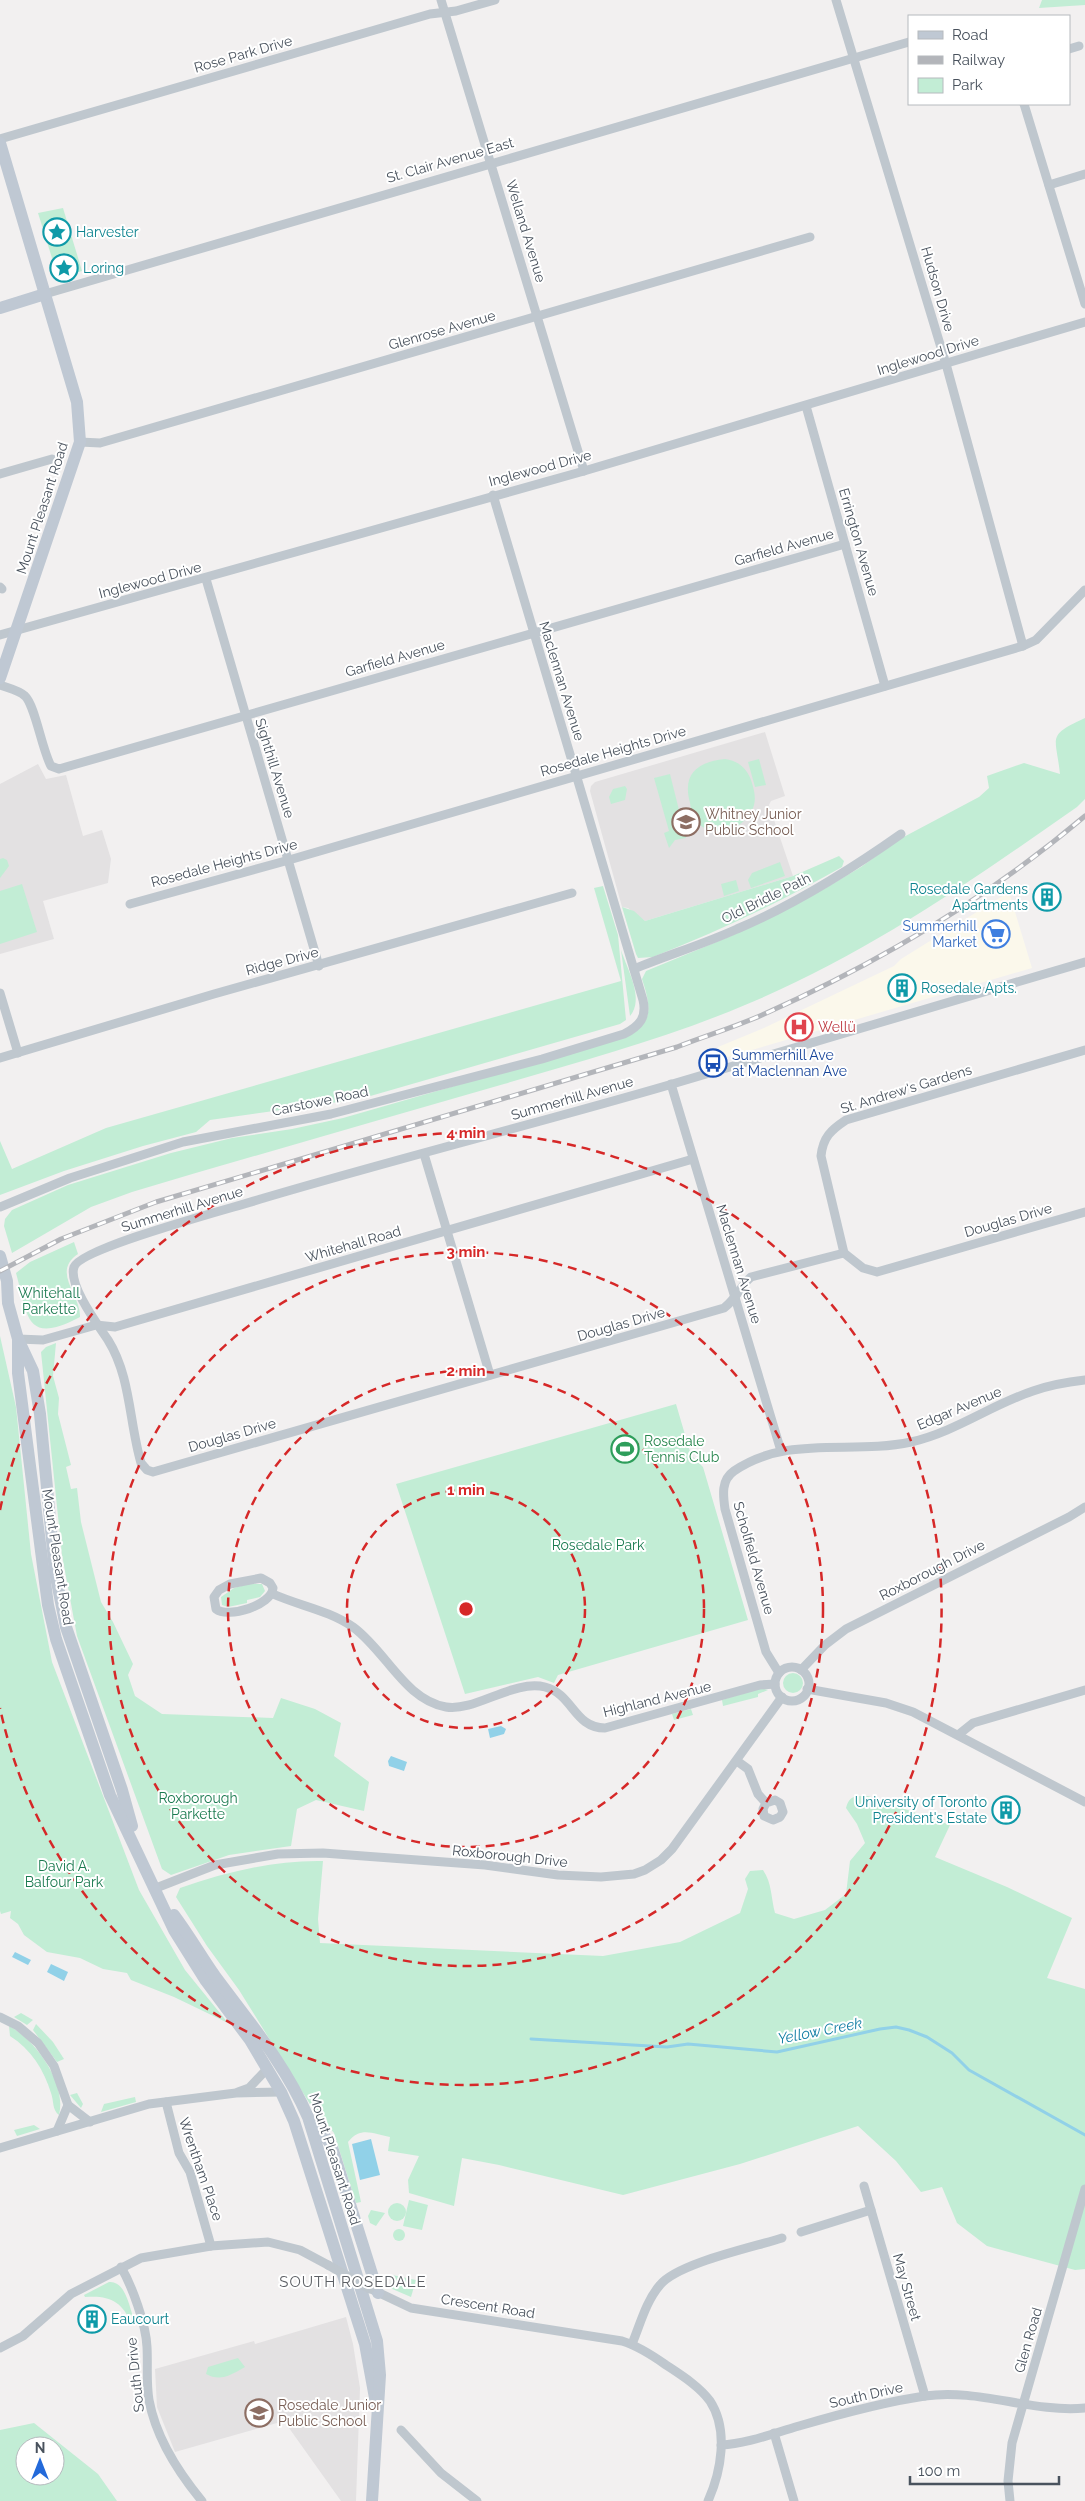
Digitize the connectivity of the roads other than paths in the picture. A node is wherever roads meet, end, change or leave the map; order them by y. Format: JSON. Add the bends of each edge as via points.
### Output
{"nodes":[{"id":1,"x":441,"y":0,"type":"edge"},
{"id":2,"x":495,"y":0,"type":"edge"},
{"id":3,"x":836,"y":0,"type":"edge"},
{"id":4,"x":445,"y":12,"type":"junction"},
{"id":5,"x":908,"y":42,"type":"edge"},
{"id":6,"x":1079,"y":46,"type":"dead end"},
{"id":7,"x":1070,"y":49,"type":"edge"},
{"id":8,"x":854,"y":58,"type":"junction"},
{"id":9,"x":1024,"y":105,"type":"edge"},
{"id":10,"x":0,"y":141,"type":"edge"},
{"id":11,"x":490,"y":163,"type":"junction"},
{"id":12,"x":1085,"y":174,"type":"edge"},
{"id":13,"x":1049,"y":185,"type":"junction"},
{"id":14,"x":810,"y":237,"type":"dead end"},
{"id":15,"x":46,"y":294,"type":"junction"},
{"id":16,"x":1085,"y":304,"type":"edge"},
{"id":17,"x":0,"y":308,"type":"edge"},
{"id":18,"x":538,"y":316,"type":"junction"},
{"id":19,"x":1085,"y":322,"type":"edge"},
{"id":20,"x":946,"y":364,"type":"junction"},
{"id":21,"x":806,"y":406,"type":"junction"},
{"id":22,"x":80,"y":442,"type":"junction"},
{"id":23,"x":52,"y":459,"type":"dead end"},
{"id":24,"x":584,"y":471,"type":"junction"},
{"id":25,"x":0,"y":474,"type":"edge"},
{"id":26,"x":493,"y":495,"type":"junction"},
{"id":27,"x":845,"y":544,"type":"junction"},
{"id":28,"x":206,"y":579,"type":"junction"},
{"id":29,"x":1085,"y":590,"type":"edge"},
{"id":30,"x":17,"y":630,"type":"junction"},
{"id":31,"x":533,"y":634,"type":"junction"},
{"id":32,"x":0,"y":636,"type":"edge"},
{"id":33,"x":1023,"y":646,"type":"junction"},
{"id":34,"x":3,"y":659,"type":"edge"},
{"id":35,"x":0,"y":678,"type":"edge"},
{"id":36,"x":0,"y":686,"type":"edge"},
{"id":37,"x":885,"y":686,"type":"junction"},
{"id":38,"x":245,"y":715,"type":"junction"},
{"id":39,"x":576,"y":777,"type":"junction"},
{"id":40,"x":901,"y":834,"type":"dead end"},
{"id":41,"x":288,"y":860,"type":"junction"},
{"id":42,"x":572,"y":893,"type":"dead end"},
{"id":43,"x":130,"y":904,"type":"dead end"},
{"id":44,"x":1085,"y":962,"type":"edge"},
{"id":45,"x":319,"y":966,"type":"junction"},
{"id":46,"x":634,"y":968,"type":"junction"},
{"id":47,"x":0,"y":993,"type":"edge"},
{"id":48,"x":644,"y":1019,"type":"joint"},
{"id":49,"x":1085,"y":1050,"type":"edge"},
{"id":50,"x":18,"y":1053,"type":"junction"},
{"id":51,"x":0,"y":1058,"type":"edge"},
{"id":52,"x":672,"y":1084,"type":"junction"},
{"id":53,"x":424,"y":1154,"type":"junction"},
{"id":54,"x":693,"y":1159,"type":"junction"},
{"id":55,"x":0,"y":1207,"type":"edge"},
{"id":56,"x":1085,"y":1212,"type":"edge"},
{"id":57,"x":447,"y":1231,"type":"junction"},
{"id":58,"x":844,"y":1253,"type":"junction"},
{"id":59,"x":0,"y":1256,"type":"edge"},
{"id":60,"x":0,"y":1292,"type":"edge"},
{"id":61,"x":736,"y":1299,"type":"junction"},
{"id":62,"x":8,"y":1303,"type":"junction"},
{"id":63,"x":96,"y":1325,"type":"junction"},
{"id":64,"x":18,"y":1339,"type":"junction"},
{"id":65,"x":490,"y":1375,"type":"junction"},
{"id":66,"x":1085,"y":1380,"type":"edge"},
{"id":67,"x":781,"y":1451,"type":"junction"},
{"id":68,"x":1085,"y":1507,"type":"edge"},
{"id":69,"x":273,"y":1594,"type":"junction"},
{"id":70,"x":801,"y":1670,"type":"junction"},
{"id":71,"x":779,"y":1674,"type":"junction"},
{"id":72,"x":775,"y":1684,"type":"junction"},
{"id":73,"x":808,"y":1689,"type":"junction"},
{"id":74,"x":1085,"y":1690,"type":"edge"},
{"id":75,"x":782,"y":1697,"type":"junction"},
{"id":76,"x":958,"y":1735,"type":"junction"},
{"id":77,"x":737,"y":1761,"type":"junction"},
{"id":78,"x":1085,"y":1802,"type":"edge"},
{"id":79,"x":766,"y":1803,"type":"dead end"},
{"id":80,"x":158,"y":1892,"type":"junction"},
{"id":81,"x":0,"y":2017,"type":"edge"},
{"id":82,"x":267,"y":2069,"type":"junction"},
{"id":83,"x":281,"y":2092,"type":"junction"},
{"id":84,"x":236,"y":2093,"type":"junction"},
{"id":85,"x":166,"y":2102,"type":"junction"},
{"id":86,"x":68,"y":2105,"type":"junction"},
{"id":87,"x":308,"y":2117,"type":"junction"},
{"id":88,"x":90,"y":2122,"type":"junction"},
{"id":89,"x":57,"y":2131,"type":"junction"},
{"id":90,"x":0,"y":2148,"type":"edge"},
{"id":91,"x":864,"y":2186,"type":"dead end"},
{"id":92,"x":1085,"y":2189,"type":"edge"},
{"id":93,"x":871,"y":2210,"type":"junction"},
{"id":94,"x":801,"y":2232,"type":"dead end"},
{"id":95,"x":782,"y":2238,"type":"dead end"},
{"id":96,"x":211,"y":2246,"type":"junction"},
{"id":97,"x":120,"y":2267,"type":"junction"},
{"id":98,"x":374,"y":2291,"type":"junction"},
{"id":99,"x":632,"y":2344,"type":"junction"},
{"id":100,"x":0,"y":2348,"type":"edge"},
{"id":101,"x":925,"y":2396,"type":"junction"},
{"id":102,"x":1024,"y":2404,"type":"junction"},
{"id":103,"x":377,"y":2410,"type":"junction"},
{"id":104,"x":1083,"y":2410,"type":"edge"},
{"id":105,"x":401,"y":2430,"type":"dead end"},
{"id":106,"x":774,"y":2433,"type":"junction"},
{"id":107,"x":721,"y":2445,"type":"junction"},
{"id":108,"x":202,"y":2501,"type":"edge"},
{"id":109,"x":372,"y":2501,"type":"edge"},
{"id":110,"x":478,"y":2501,"type":"edge"},
{"id":111,"x":708,"y":2501,"type":"edge"},
{"id":112,"x":794,"y":2501,"type":"edge"},
{"id":113,"x":1010,"y":2501,"type":"edge"}],
"edges":[{"from":1,"to":4,"type":"street","name":"Welland Avenue"},
{"from":2,"to":4,"type":"street","name":"Rose Park Drive"},
{"from":3,"to":8,"type":"street","name":"Hudson Drive"},
{"from":4,"to":10,"type":"street","name":"Rose Park Drive"},
{"from":4,"to":11,"type":"street","name":"Welland Avenue"},
{"from":5,"to":8,"type":"street","name":"St. Clair Avenue East"},
{"from":6,"to":7,"type":"street"},
{"from":8,"to":11,"type":"street","name":"St. Clair Avenue East"},
{"from":8,"to":20,"type":"street","name":"Hudson Drive"},
{"from":9,"to":13,"type":"street"},
{"from":10,"to":15,"type":"main road","name":"Mount Pleasant Road"},
{"from":11,"to":15,"type":"street","name":"St. Clair Avenue East"},
{"from":11,"to":18,"type":"street","name":"Welland Avenue"},
{"from":12,"to":13,"type":"street"},
{"from":13,"to":16,"type":"street"},
{"from":14,"to":18,"type":"street","name":"Glenrose Avenue"},
{"from":15,"to":17,"type":"main road","name":"St. Clair Avenue East"},
{"from":15,"to":22,"type":"main road","name":"Mount Pleasant Road","via":[[77,402]]},
{"from":18,"to":22,"type":"street","name":"Glenrose Avenue","via":[[100,443]]},
{"from":18,"to":24,"type":"street","name":"Welland Avenue"},
{"from":19,"to":20,"type":"street","name":"Inglewood Drive"},
{"from":20,"to":21,"type":"street","name":"Inglewood Drive"},
{"from":20,"to":33,"type":"street","name":"Hudson Drive"},
{"from":21,"to":24,"type":"street","name":"Inglewood Drive"},
{"from":21,"to":27,"type":"street","name":"Errington Avenue"},
{"from":22,"to":30,"type":"main road","name":"Mount Pleasant Road"},
{"from":23,"to":25,"type":"street"},
{"from":24,"to":26,"type":"street","name":"Inglewood Drive"},
{"from":26,"to":28,"type":"street","name":"Inglewood Drive"},
{"from":26,"to":31,"type":"street","name":"Maclennan Avenue"},
{"from":27,"to":31,"type":"street","name":"Garfield Avenue"},
{"from":27,"to":37,"type":"street","name":"Errington Avenue"},
{"from":28,"to":30,"type":"street","name":"Inglewood Drive"},
{"from":28,"to":38,"type":"street","name":"Sighthill Avenue"},
{"from":29,"to":33,"type":"street","name":"Rosedale Heights Drive","via":[[1036,640]]},
{"from":30,"to":32,"type":"street","name":"Inglewood Drive"},
{"from":30,"to":34,"type":"main road","name":"Mount Pleasant Road"},
{"from":31,"to":38,"type":"street","name":"Garfield Avenue"},
{"from":31,"to":39,"type":"street","name":"Maclennan Avenue"},
{"from":33,"to":37,"type":"street","name":"Rosedale Heights Drive"},
{"from":34,"to":35,"type":"main road","name":"Mount Pleasant Road"},
{"from":36,"to":38,"type":"street","name":"Garfield Avenue","via":[[26,697],[32,706],[47,758],[51,766],[59,769]]},
{"from":37,"to":39,"type":"street","name":"Rosedale Heights Drive"},
{"from":38,"to":41,"type":"street","name":"Sighthill Avenue"},
{"from":39,"to":41,"type":"street","name":"Rosedale Heights Drive"},
{"from":39,"to":46,"type":"street","name":"Maclennan Avenue"},
{"from":40,"to":46,"type":"street","name":"Old Bridle Path","via":[[853,868],[738,929]]},
{"from":41,"to":43,"type":"street","name":"Rosedale Heights Drive"},
{"from":41,"to":45,"type":"street","name":"Sighthill Avenue"},
{"from":42,"to":45,"type":"street","name":"Ridge Drive"},
{"from":44,"to":52,"type":"street","name":"Summerhill Avenue"},
{"from":45,"to":50,"type":"street","name":"Ridge Drive"},
{"from":46,"to":48,"type":"street","name":"Maclennan Avenue","via":[[646,1012]]},
{"from":47,"to":50,"type":"street"},
{"from":48,"to":55,"type":"street","name":"Carstowe Road","via":[[635,1029],[624,1034],[532,1061],[331,1114],[183,1142],[70,1178]]},
{"from":49,"to":58,"type":"street","name":"St. Andrew's Gardens","via":[[846,1120],[830,1130],[822,1144],[822,1156]]},
{"from":50,"to":51,"type":"street","name":"Ridge Drive"},
{"from":52,"to":53,"type":"street","name":"Summerhill Avenue"},
{"from":52,"to":54,"type":"street","name":"Maclennan Avenue"},
{"from":53,"to":57,"type":"street"},
{"from":53,"to":63,"type":"street","name":"Summerhill Avenue","via":[[141,1234],[90,1254],[77,1262],[73,1270],[76,1285]]},
{"from":54,"to":57,"type":"street","name":"Whitehall Road"},
{"from":54,"to":61,"type":"street","name":"Maclennan Avenue"},
{"from":56,"to":58,"type":"street","name":"Douglas Drive","via":[[877,1272],[863,1268]]},
{"from":57,"to":63,"type":"street","name":"Whitehall Road","via":[[114,1327]]},
{"from":57,"to":65,"type":"street"},
{"from":58,"to":61,"type":"street","name":"Douglas Drive","via":[[751,1278],[745,1282]]},
{"from":59,"to":62,"type":"main road","name":"Mount Pleasant Road","via":[[8,1281]]},
{"from":60,"to":62,"type":"main road","name":"Mount Pleasant Road"},
{"from":61,"to":65,"type":"street","name":"Douglas Drive","via":[[724,1308],[692,1318]]},
{"from":61,"to":67,"type":"street","name":"Maclennan Avenue"},
{"from":62,"to":64,"type":"main road","name":"Mount Pleasant Road"},
{"from":63,"to":64,"type":"street","name":"Whitehall Road","via":[[43,1340]]},
{"from":63,"to":65,"type":"street","name":"Douglas Drive","via":[[109,1341],[120,1367],[138,1452],[147,1470],[161,1470]]},
{"from":64,"to":80,"type":"main road","name":"Mount Pleasant Road","via":[[33,1371],[36,1388],[55,1572],[66,1627],[122,1790],[140,1855]]},
{"from":66,"to":67,"type":"street","name":"Edgar Avenue","via":[[1031,1391],[962,1424],[909,1442],[885,1447],[807,1447]]},
{"from":67,"to":71,"type":"street","name":"Scholfield Avenue","via":[[733,1472],[724,1486],[723,1497],[766,1652]]},
{"from":68,"to":70,"type":"street","name":"Roxborough Drive","via":[[846,1630],[825,1645]]},
{"from":69,"to":69,"type":"street","via":[[273,1588],[266,1580],[252,1579],[223,1587],[214,1597],[214,1606],[220,1612],[233,1612],[266,1601]]},
{"from":69,"to":72,"type":"street","name":"Highland Avenue","via":[[339,1618],[381,1652],[415,1694],[446,1707],[463,1706],[526,1687],[541,1686],[561,1695],[586,1724],[605,1728],[760,1685]]},
{"from":70,"to":71,"type":"street","via":[[792,1667]]},
{"from":70,"to":73,"type":"street","via":[[808,1679]]},
{"from":71,"to":72,"type":"street"},
{"from":72,"to":75,"type":"street"},
{"from":73,"to":75,"type":"street","via":[[797,1700]]},
{"from":73,"to":76,"type":"street","via":[[899,1707]]},
{"from":74,"to":76,"type":"street","via":[[973,1723]]},
{"from":75,"to":77,"type":"street","name":"Roxborough Drive"},
{"from":76,"to":78,"type":"street"},
{"from":77,"to":79,"type":"street","via":[[748,1768],[758,1794]]},
{"from":77,"to":80,"type":"street","name":"Roxborough Drive","via":[[667,1855],[634,1874],[580,1877],[485,1866],[308,1853],[263,1855],[215,1865]]},
{"from":80,"to":82,"type":"main road","name":"Mount Pleasant Road","via":[[174,1930]]},
{"from":80,"to":87,"type":"main road","name":"Mount Pleasant Road","via":[[215,1975],[261,2034],[297,2092]]},
{"from":81,"to":86,"type":"street","via":[[18,2026],[38,2043],[54,2066]]},
{"from":82,"to":83,"type":"main road","name":"Mount Pleasant Road"},
{"from":82,"to":84,"type":"street","via":[[249,2088]]},
{"from":83,"to":84,"type":"street"},
{"from":83,"to":103,"type":"main road","name":"Mount Pleasant Road","via":[[335,2243],[365,2344]]},
{"from":84,"to":85,"type":"street"},
{"from":85,"to":88,"type":"street"},
{"from":85,"to":96,"type":"street","name":"Wrentham Place","via":[[179,2153],[190,2172]]},
{"from":86,"to":88,"type":"street"},
{"from":86,"to":89,"type":"street"},
{"from":87,"to":98,"type":"main road","via":[[331,2144]]},
{"from":87,"to":103,"type":"main road","name":"Mount Pleasant Road","via":[[377,2341],[380,2375]]},
{"from":88,"to":89,"type":"street"},
{"from":89,"to":90,"type":"street"},
{"from":91,"to":93,"type":"street","name":"May Street"},
{"from":92,"to":102,"type":"street","name":"Glen Road"},
{"from":93,"to":94,"type":"street"},
{"from":93,"to":101,"type":"street","name":"May Street"},
{"from":95,"to":99,"type":"street","via":[[695,2265],[668,2277],[654,2292]]},
{"from":96,"to":97,"type":"street","name":"Crescent Road","via":[[141,2258]]},
{"from":96,"to":98,"type":"street","name":"Crescent Road","bridge":true,"via":[[259,2242],[300,2250]]},
{"from":97,"to":100,"type":"street","name":"Crescent Road","via":[[71,2294],[23,2336]]},
{"from":97,"to":108,"type":"street","name":"South Drive","via":[[143,2327],[147,2346],[147,2386],[153,2417],[183,2478]]},
{"from":98,"to":99,"type":"street","name":"Crescent Road","via":[[411,2308]]},
{"from":99,"to":107,"type":"street","name":"Crescent Road","via":[[684,2377],[710,2401],[717,2416]]},
{"from":101,"to":102,"type":"street","name":"South Drive","via":[[960,2395]]},
{"from":101,"to":106,"type":"street","name":"South Drive","via":[[848,2412]]},
{"from":102,"to":104,"type":"street","name":"South Drive"},
{"from":102,"to":113,"type":"street","name":"Glen Road","via":[[1012,2443],[1008,2481]]},
{"from":103,"to":109,"type":"main road","name":"Mount Pleasant Road"},
{"from":105,"to":110,"type":"street","via":[[441,2473]]},
{"from":106,"to":107,"type":"street","name":"South Drive"},
{"from":106,"to":112,"type":"street"},
{"from":107,"to":111,"type":"street","via":[[718,2478]]}]}
